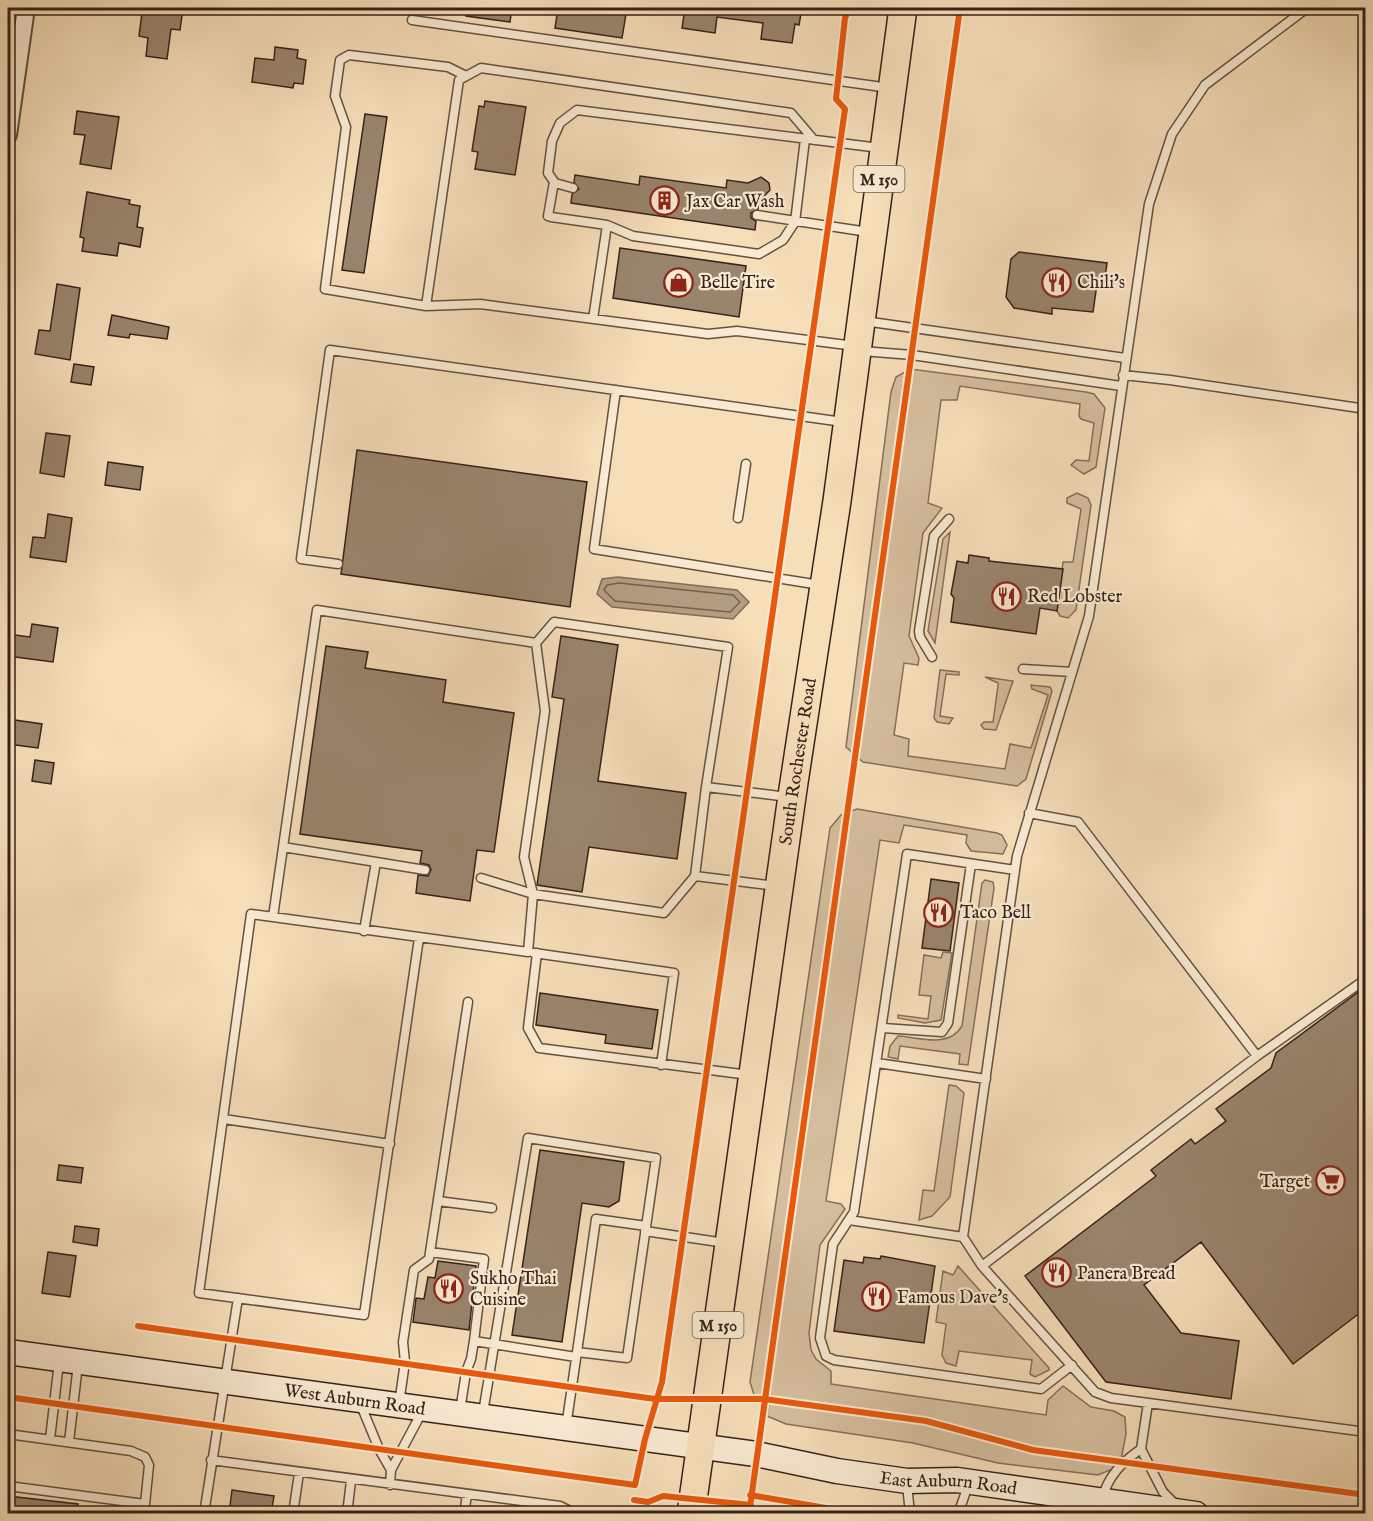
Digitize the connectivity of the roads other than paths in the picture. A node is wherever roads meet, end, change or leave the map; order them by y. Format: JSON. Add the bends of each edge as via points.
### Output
{"nodes":[{"id":1,"x":26,"y":8,"type":"edge"},
{"id":2,"x":903,"y":8,"type":"edge"},
{"id":3,"x":1307,"y":8,"type":"edge"},
{"id":4,"x":412,"y":20,"type":"dead end"},
{"id":5,"x":466,"y":76,"type":"junction"},
{"id":6,"x":893,"y":88,"type":"junction"},
{"id":7,"x":8,"y":135,"type":"edge"},
{"id":8,"x":810,"y":139,"type":"junction"},
{"id":9,"x":883,"y":149,"type":"junction"},
{"id":10,"x":554,"y":182,"type":"junction"},
{"id":11,"x":573,"y":188,"type":"dead end"},
{"id":12,"x":758,"y":214,"type":"dead end"},
{"id":13,"x":795,"y":222,"type":"junction"},
{"id":14,"x":607,"y":225,"type":"junction"},
{"id":15,"x":872,"y":233,"type":"junction"},
{"id":16,"x":426,"y":306,"type":"junction"},
{"id":17,"x":593,"y":319,"type":"junction"},
{"id":18,"x":857,"y":339,"type":"junction"},
{"id":19,"x":1125,"y":358,"type":"junction"},
{"id":20,"x":1123,"y":375,"type":"junction"},
{"id":21,"x":1121,"y":386,"type":"junction"},
{"id":22,"x":616,"y":390,"type":"junction"},
{"id":23,"x":1365,"y":409,"type":"edge"},
{"id":24,"x":847,"y":422,"type":"junction"},
{"id":25,"x":746,"y":464,"type":"dead end"},
{"id":26,"x":738,"y":518,"type":"dead end"},
{"id":27,"x":949,"y":519,"type":"dead end"},
{"id":28,"x":338,"y":564,"type":"dead end"},
{"id":29,"x":824,"y":585,"type":"junction"},
{"id":30,"x":536,"y":643,"type":"junction"},
{"id":31,"x":932,"y":657,"type":"dead end"},
{"id":32,"x":1023,"y":669,"type":"dead end"},
{"id":33,"x":1072,"y":672,"type":"junction"},
{"id":34,"x":706,"y":787,"type":"junction"},
{"id":35,"x":792,"y":797,"type":"junction"},
{"id":36,"x":1029,"y":813,"type":"junction"},
{"id":37,"x":283,"y":847,"type":"junction"},
{"id":38,"x":376,"y":862,"type":"junction"},
{"id":39,"x":971,"y":864,"type":"junction"},
{"id":40,"x":425,"y":870,"type":"dead end"},
{"id":41,"x":1015,"y":870,"type":"junction"},
{"id":42,"x":695,"y":876,"type":"junction"},
{"id":43,"x":480,"y":878,"type":"dead end"},
{"id":44,"x":780,"y":887,"type":"junction"},
{"id":45,"x":533,"y":894,"type":"junction"},
{"id":46,"x":273,"y":917,"type":"junction"},
{"id":47,"x":364,"y":931,"type":"junction"},
{"id":48,"x":419,"y":938,"type":"junction"},
{"id":49,"x":532,"y":953,"type":"junction"},
{"id":50,"x":1365,"y":979,"type":"edge"},
{"id":51,"x":468,"y":1002,"type":"dead end"},
{"id":52,"x":883,"y":1028,"type":"junction"},
{"id":53,"x":1257,"y":1056,"type":"junction"},
{"id":54,"x":877,"y":1063,"type":"junction"},
{"id":55,"x":661,"y":1065,"type":"junction"},
{"id":56,"x":753,"y":1075,"type":"junction"},
{"id":57,"x":986,"y":1079,"type":"junction"},
{"id":58,"x":224,"y":1119,"type":"junction"},
{"id":59,"x":390,"y":1144,"type":"junction"},
{"id":60,"x":438,"y":1201,"type":"junction"},
{"id":61,"x":492,"y":1208,"type":"dead end"},
{"id":62,"x":849,"y":1221,"type":"junction"},
{"id":63,"x":646,"y":1228,"type":"junction"},
{"id":64,"x":963,"y":1237,"type":"junction"},
{"id":65,"x":729,"y":1243,"type":"junction"},
{"id":66,"x":430,"y":1252,"type":"junction"},
{"id":67,"x":982,"y":1266,"type":"junction"},
{"id":68,"x":238,"y":1298,"type":"junction"},
{"id":69,"x":474,"y":1341,"type":"junction"},
{"id":70,"x":494,"y":1344,"type":"junction"},
{"id":71,"x":8,"y":1352,"type":"edge"},
{"id":72,"x":577,"y":1355,"type":"junction"},
{"id":73,"x":69,"y":1360,"type":"junction"},
{"id":74,"x":1072,"y":1365,"type":"junction"},
{"id":75,"x":223,"y":1381,"type":"junction"},
{"id":76,"x":359,"y":1399,"type":"junction"},
{"id":77,"x":1148,"y":1403,"type":"junction"},
{"id":78,"x":399,"y":1405,"type":"junction"},
{"id":79,"x":424,"y":1408,"type":"junction"},
{"id":80,"x":471,"y":1415,"type":"junction"},
{"id":81,"x":566,"y":1428,"type":"junction"},
{"id":82,"x":1365,"y":1432,"type":"edge"},
{"id":83,"x":8,"y":1434,"type":"edge"},
{"id":84,"x":50,"y":1439,"type":"junction"},
{"id":85,"x":69,"y":1442,"type":"junction"},
{"id":86,"x":700,"y":1447,"type":"junction"},
{"id":87,"x":1141,"y":1449,"type":"junction"},
{"id":88,"x":212,"y":1460,"type":"junction"},
{"id":89,"x":391,"y":1470,"type":"junction"},
{"id":90,"x":299,"y":1473,"type":"junction"},
{"id":91,"x":351,"y":1480,"type":"junction"},
{"id":92,"x":907,"y":1481,"type":"junction"},
{"id":93,"x":969,"y":1482,"type":"junction"},
{"id":94,"x":390,"y":1485,"type":"junction"},
{"id":95,"x":8,"y":1486,"type":"edge"},
{"id":96,"x":467,"y":1495,"type":"junction"},
{"id":97,"x":145,"y":1504,"type":"junction"},
{"id":98,"x":1105,"y":1507,"type":"edge"},
{"id":99,"x":1187,"y":1513,"type":"edge"},
{"id":100,"x":149,"y":1514,"type":"edge"},
{"id":101,"x":204,"y":1514,"type":"edge"},
{"id":102,"x":293,"y":1514,"type":"edge"},
{"id":103,"x":347,"y":1514,"type":"edge"},
{"id":104,"x":464,"y":1514,"type":"edge"},
{"id":105,"x":576,"y":1514,"type":"edge"},
{"id":106,"x":691,"y":1514,"type":"edge"},
{"id":107,"x":910,"y":1514,"type":"edge"},
{"id":108,"x":958,"y":1514,"type":"edge"}],
"edges":[{"from":1,"to":7,"type":"street"},
{"from":2,"to":6,"type":"main road","name":"South Rochester Road","number":"M 150"},
{"from":3,"to":19,"type":"lane","via":[[1205,85],[1172,134],[1149,204]]},
{"from":4,"to":6,"type":"lane"},
{"from":5,"to":8,"type":"lane","via":[[481,68],[791,113]]},
{"from":5,"to":16,"type":"lane","via":[[459,80]]},
{"from":5,"to":16,"type":"lane","via":[[448,67],[349,55],[340,60],[335,96],[346,128],[325,289]]},
{"from":6,"to":9,"type":"main road","name":"South Rochester Road","number":"M 150"},
{"from":8,"to":9,"type":"lane"},
{"from":8,"to":10,"type":"lane","via":[[577,110],[560,123],[552,141],[548,172]]},
{"from":8,"to":13,"type":"lane"},
{"from":9,"to":15,"type":"main road","name":"South Rochester Road","number":"M 150"},
{"from":10,"to":11,"type":"lane"},
{"from":10,"to":14,"type":"lane","via":[[550,217]]},
{"from":12,"to":13,"type":"lane"},
{"from":13,"to":14,"type":"lane","via":[[783,240],[759,254],[633,236]]},
{"from":13,"to":15,"type":"lane"},
{"from":14,"to":17,"type":"lane"},
{"from":15,"to":18,"type":"main road","name":"South Rochester Road","number":"M 150"},
{"from":16,"to":17,"type":"lane","via":[[480,304]]},
{"from":17,"to":18,"type":"lane","via":[[708,334],[737,331]]},
{"from":18,"to":19,"type":"lane"},
{"from":18,"to":21,"type":"lane","via":[[912,355]]},
{"from":18,"to":24,"type":"main road","name":"South Rochester Road","number":"M 150"},
{"from":19,"to":20,"type":"lane"},
{"from":20,"to":21,"type":"lane"},
{"from":20,"to":23,"type":"lane"},
{"from":21,"to":33,"type":"lane","via":[[1089,616]]},
{"from":22,"to":24,"type":"lane"},
{"from":22,"to":28,"type":"lane","via":[[330,350],[300,559]]},
{"from":22,"to":29,"type":"lane","via":[[594,549]]},
{"from":24,"to":29,"type":"main road","name":"South Rochester Road","number":"M 150"},
{"from":25,"to":26,"type":"lane"},
{"from":27,"to":31,"type":"lane","via":[[934,536],[919,631]]},
{"from":29,"to":35,"type":"main road","name":"South Rochester Road","number":"M 150"},
{"from":30,"to":34,"type":"lane","via":[[554,622],[728,647]]},
{"from":30,"to":37,"type":"lane","via":[[317,610]]},
{"from":30,"to":45,"type":"lane","via":[[545,711],[524,857]]},
{"from":32,"to":33,"type":"lane"},
{"from":33,"to":36,"type":"lane"},
{"from":34,"to":35,"type":"lane"},
{"from":34,"to":42,"type":"lane"},
{"from":35,"to":44,"type":"main road","name":"South Rochester Road","number":"M 150"},
{"from":36,"to":41,"type":"lane"},
{"from":36,"to":53,"type":"lane","via":[[1078,822]]},
{"from":37,"to":38,"type":"lane"},
{"from":37,"to":46,"type":"lane"},
{"from":38,"to":40,"type":"lane"},
{"from":38,"to":47,"type":"lane"},
{"from":39,"to":41,"type":"lane"},
{"from":39,"to":52,"type":"lane","via":[[948,1023],[942,1032]]},
{"from":39,"to":52,"type":"lane","via":[[907,854]]},
{"from":41,"to":57,"type":"lane"},
{"from":42,"to":44,"type":"lane"},
{"from":42,"to":45,"type":"lane","via":[[664,913]]},
{"from":43,"to":45,"type":"lane"},
{"from":44,"to":56,"type":"main road","name":"South Rochester Road","number":"M 150"},
{"from":45,"to":49,"type":"lane"},
{"from":46,"to":47,"type":"lane"},
{"from":46,"to":58,"type":"lane","via":[[251,914]]},
{"from":47,"to":48,"type":"lane"},
{"from":48,"to":49,"type":"lane"},
{"from":48,"to":59,"type":"lane"},
{"from":49,"to":55,"type":"lane","via":[[528,1028],[539,1048]]},
{"from":49,"to":55,"type":"lane","via":[[674,973]]},
{"from":50,"to":53,"type":"lane"},
{"from":51,"to":60,"type":"lane"},
{"from":52,"to":54,"type":"lane"},
{"from":53,"to":67,"type":"lane"},
{"from":54,"to":57,"type":"lane"},
{"from":54,"to":62,"type":"lane","via":[[854,1212]]},
{"from":55,"to":56,"type":"lane"},
{"from":56,"to":65,"type":"main road","name":"South Rochester Road","number":"M 150"},
{"from":57,"to":64,"type":"lane"},
{"from":58,"to":59,"type":"lane"},
{"from":58,"to":68,"type":"lane","via":[[200,1293]]},
{"from":59,"to":68,"type":"lane","via":[[364,1315]]},
{"from":60,"to":61,"type":"lane"},
{"from":60,"to":66,"type":"lane"},
{"from":62,"to":64,"type":"lane"},
{"from":62,"to":74,"type":"lane","via":[[833,1244],[820,1338],[826,1356],[1041,1389]]},
{"from":63,"to":65,"type":"lane"},
{"from":63,"to":70,"type":"lane","via":[[656,1158],[528,1138]]},
{"from":63,"to":72,"type":"lane","via":[[627,1358]]},
{"from":63,"to":72,"type":"lane","via":[[596,1219]]},
{"from":64,"to":67,"type":"lane"},
{"from":65,"to":86,"type":"main road","name":"South Rochester Road","number":"M 150"},
{"from":66,"to":69,"type":"lane","via":[[484,1259]]},
{"from":66,"to":78,"type":"lane","via":[[429,1259],[414,1270]]},
{"from":67,"to":74,"type":"lane"},
{"from":68,"to":75,"type":"lane"},
{"from":69,"to":70,"type":"lane"},
{"from":69,"to":80,"type":"lane","via":[[466,1372]]},
{"from":70,"to":72,"type":"lane"},
{"from":70,"to":80,"type":"lane"},
{"from":71,"to":73,"type":"main road","name":"West Auburn Road"},
{"from":72,"to":81,"type":"lane"},
{"from":73,"to":75,"type":"main road","name":"West Auburn Road"},
{"from":73,"to":84,"type":"lane"},
{"from":73,"to":85,"type":"lane"},
{"from":74,"to":77,"type":"lane","via":[[1095,1392]]},
{"from":75,"to":76,"type":"main road","name":"West Auburn Road"},
{"from":75,"to":88,"type":"lane"},
{"from":76,"to":78,"type":"main road","name":"West Auburn Road"},
{"from":76,"to":89,"type":"lane"},
{"from":77,"to":82,"type":"lane"},
{"from":77,"to":87,"type":"lane"},
{"from":78,"to":79,"type":"main road","name":"West Auburn Road"},
{"from":79,"to":80,"type":"main road","name":"West Auburn Road"},
{"from":79,"to":89,"type":"lane"},
{"from":80,"to":81,"type":"main road","name":"West Auburn Road"},
{"from":81,"to":86,"type":"main road","name":"West Auburn Road"},
{"from":83,"to":84,"type":"lane"},
{"from":84,"to":85,"type":"lane"},
{"from":85,"to":97,"type":"lane","via":[[145,1457]]},
{"from":86,"to":92,"type":"main road","name":"East Auburn Road"},
{"from":86,"to":106,"type":"main road","name":"South Rochester Road","number":"M 150"},
{"from":87,"to":98,"type":"lane","via":[[1124,1461],[1106,1485]]},
{"from":87,"to":99,"type":"lane","via":[[1163,1492]]},
{"from":88,"to":90,"type":"lane"},
{"from":88,"to":101,"type":"lane"},
{"from":89,"to":94,"type":"lane"},
{"from":90,"to":91,"type":"lane"},
{"from":90,"to":102,"type":"lane"},
{"from":91,"to":94,"type":"lane"},
{"from":91,"to":103,"type":"lane"},
{"from":92,"to":93,"type":"main road","name":"East Auburn Road"},
{"from":92,"to":107,"type":"lane"},
{"from":93,"to":98,"type":"main road","name":"East Auburn Road"},
{"from":93,"to":108,"type":"lane"},
{"from":94,"to":96,"type":"lane"},
{"from":95,"to":97,"type":"lane"},
{"from":96,"to":104,"type":"lane"},
{"from":96,"to":105,"type":"lane","via":[[560,1506]]},
{"from":97,"to":100,"type":"lane"},
{"from":98,"to":99,"type":"main road","name":"East Auburn Road"}]}
